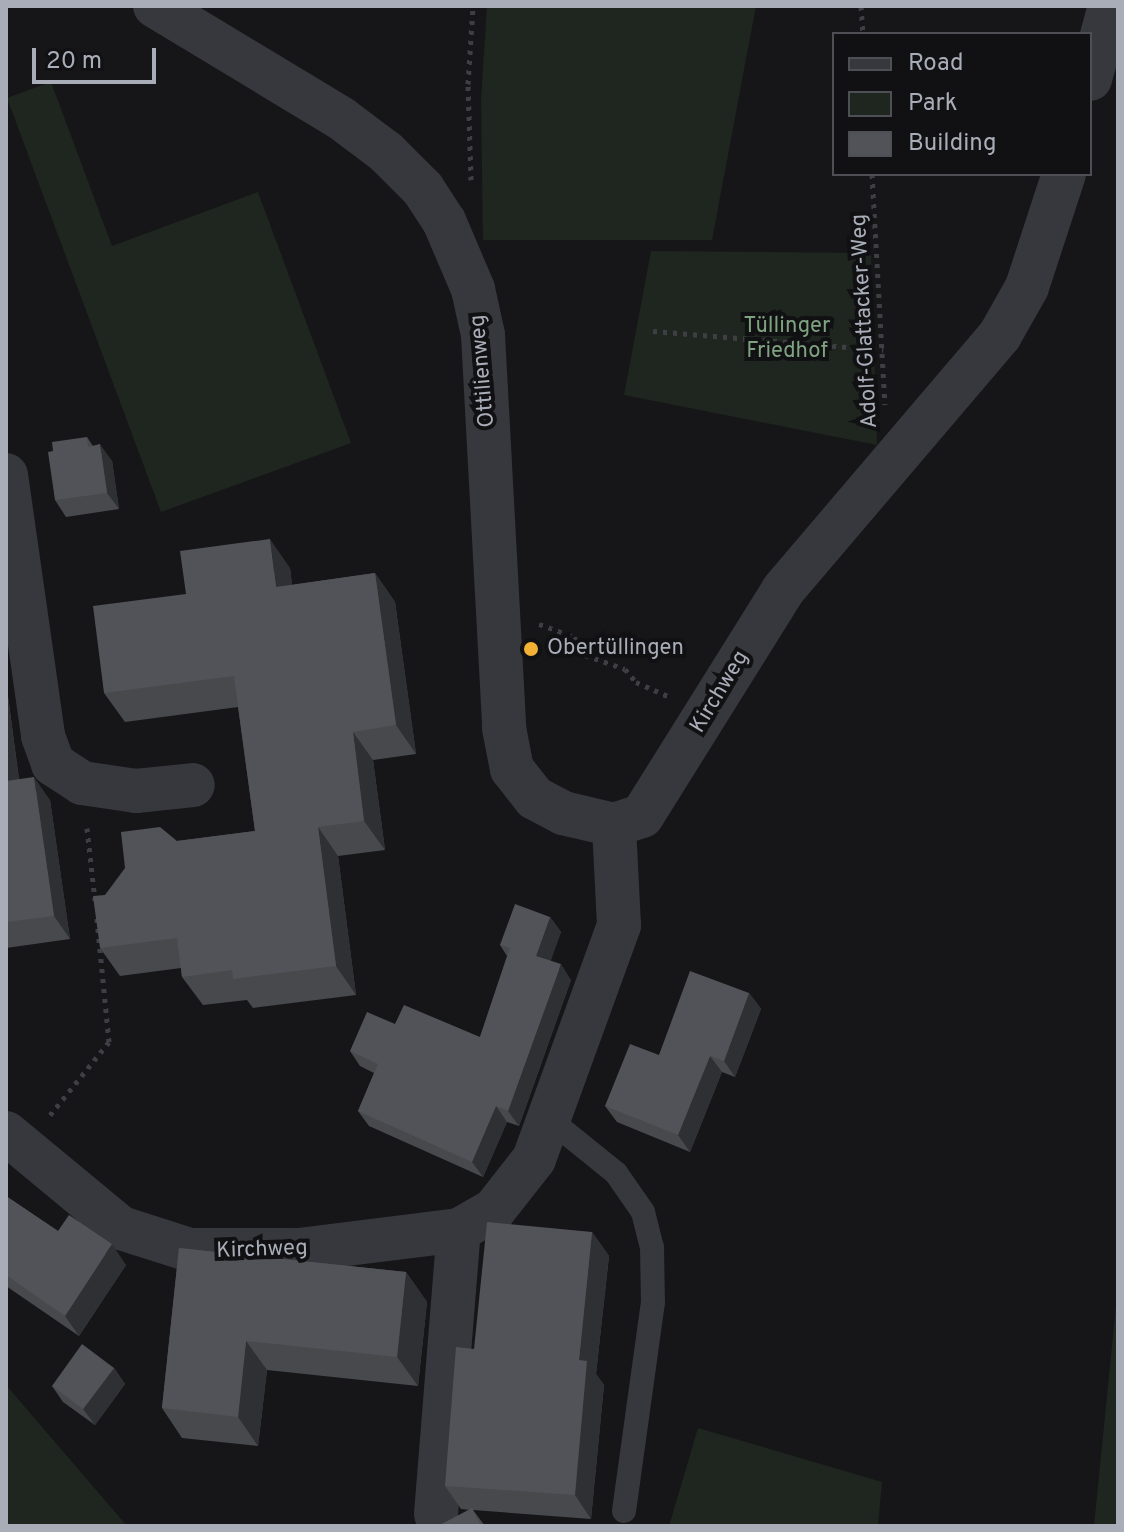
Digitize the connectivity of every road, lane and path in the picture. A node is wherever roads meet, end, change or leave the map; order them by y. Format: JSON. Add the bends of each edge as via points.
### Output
{"nodes":[{"id":1,"x":155,"y":6,"type":"edge"},
{"id":2,"x":473,"y":6,"type":"edge"},
{"id":3,"x":861,"y":6,"type":"edge"},
{"id":4,"x":1110,"y":6,"type":"edge"},
{"id":5,"x":863,"y":32,"type":"edge"},
{"id":6,"x":1092,"y":72,"type":"edge"},
{"id":7,"x":872,"y":176,"type":"edge"},
{"id":8,"x":1063,"y":176,"type":"edge"},
{"id":9,"x":471,"y":184,"type":"dead end"},
{"id":10,"x":653,"y":331,"type":"dead end"},
{"id":11,"x":883,"y":350,"type":"junction"},
{"id":12,"x":888,"y":467,"type":"junction"},
{"id":13,"x":6,"y":475,"type":"edge"},
{"id":14,"x":498,"y":609,"type":"junction"},
{"id":15,"x":665,"y":695,"type":"dead end"},
{"id":16,"x":82,"y":783,"type":"junction"},
{"id":17,"x":193,"y":785,"type":"dead end"},
{"id":18,"x":614,"y":825,"type":"junction"},
{"id":19,"x":549,"y":1119,"type":"junction"},
{"id":20,"x":14,"y":1142,"type":"edge"},
{"id":21,"x":459,"y":1230,"type":"junction"},
{"id":22,"x":624,"y":1511,"type":"dead end"},
{"id":23,"x":436,"y":1514,"type":"dead end"}],
"edges":[{"from":1,"to":14,"type":"street","name":"Ottilienweg","via":[[342,119],[423,189],[444,221],[473,289],[483,335]]},
{"from":2,"to":9,"type":"path","via":[[468,84]]},
{"from":3,"to":5,"type":"path"},
{"from":4,"to":6,"type":"street"},
{"from":7,"to":11,"type":"path","name":"Adolf-Glattacker-Weg"},
{"from":8,"to":12,"type":"street","name":"Kirchweg","via":[[1027,287],[1000,335]]},
{"from":10,"to":11,"type":"path"},
{"from":11,"to":12,"type":"path","name":"Adolf-Glattacker-Weg"},
{"from":12,"to":18,"type":"street","name":"Kirchweg","via":[[783,590],[642,816]]},
{"from":13,"to":16,"type":"street","via":[[43,736],[53,764]]},
{"from":14,"to":15,"type":"path","via":[[574,637],[585,655],[625,669],[636,682]]},
{"from":14,"to":18,"type":"street","name":"Ottilienweg","via":[[512,769],[535,798],[563,813]]},
{"from":16,"to":17,"type":"street","via":[[136,791]]},
{"from":16,"to":20,"type":"path","via":[[109,1042]]},
{"from":18,"to":19,"type":"street","name":"Kirchweg","via":[[619,925]]},
{"from":19,"to":21,"type":"street","name":"Kirchweg","via":[[534,1159],[515,1185],[494,1210]]},
{"from":19,"to":22,"type":"lane","via":[[616,1173],[643,1212],[652,1247],[653,1302]]},
{"from":20,"to":21,"type":"street","name":"Kirchweg","via":[[121,1228],[190,1250],[299,1250]]},
{"from":21,"to":23,"type":"street"}]}
